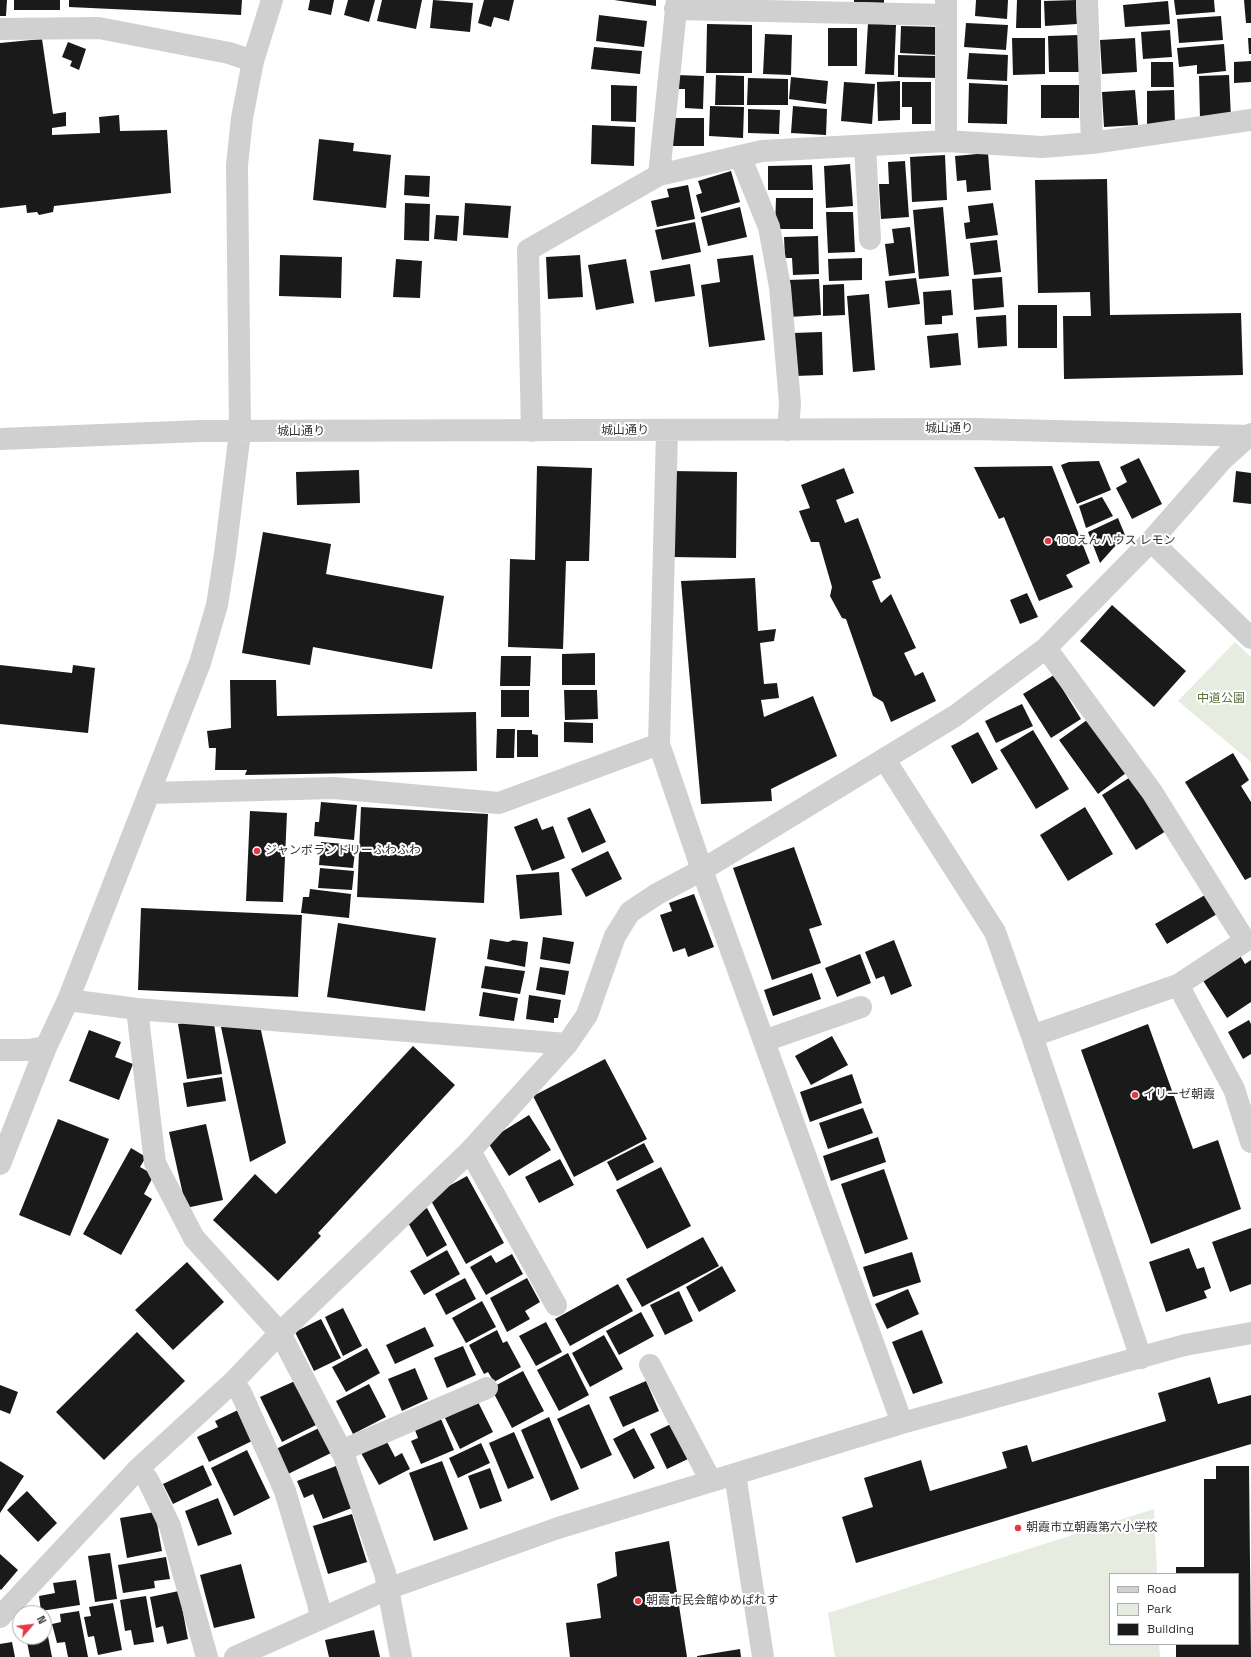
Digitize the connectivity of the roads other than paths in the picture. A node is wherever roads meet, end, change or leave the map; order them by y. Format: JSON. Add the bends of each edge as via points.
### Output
{"nodes":[{"id":1,"x":272,"y":0,"type":"edge"},
{"id":2,"x":1087,"y":0,"type":"edge"},
{"id":3,"x":676,"y":4,"type":"edge"},
{"id":4,"x":946,"y":7,"type":"edge"},
{"id":5,"x":0,"y":29,"type":"edge"},
{"id":6,"x":253,"y":61,"type":"junction"},
{"id":7,"x":1251,"y":120,"type":"edge"},
{"id":8,"x":946,"y":141,"type":"junction"},
{"id":9,"x":1092,"y":143,"type":"junction"},
{"id":10,"x":865,"y":146,"type":"junction"},
{"id":11,"x":740,"y":156,"type":"junction"},
{"id":12,"x":659,"y":175,"type":"junction"},
{"id":13,"x":870,"y":239,"type":"dead end"},
{"id":14,"x":788,"y":430,"type":"junction"},
{"id":15,"x":532,"y":431,"type":"junction"},
{"id":16,"x":667,"y":431,"type":"junction"},
{"id":17,"x":240,"y":432,"type":"junction"},
{"id":18,"x":1250,"y":436,"type":"edge"},
{"id":19,"x":0,"y":439,"type":"edge"},
{"id":20,"x":1150,"y":541,"type":"junction"},
{"id":21,"x":1251,"y":638,"type":"edge"},
{"id":22,"x":1046,"y":648,"type":"junction"},
{"id":23,"x":659,"y":744,"type":"junction"},
{"id":24,"x":885,"y":760,"type":"junction"},
{"id":25,"x":149,"y":793,"type":"junction"},
{"id":26,"x":702,"y":870,"type":"junction"},
{"id":27,"x":1248,"y":941,"type":"edge"},
{"id":28,"x":1178,"y":985,"type":"junction"},
{"id":29,"x":68,"y":1000,"type":"junction"},
{"id":30,"x":861,"y":1007,"type":"dead end"},
{"id":31,"x":137,"y":1010,"type":"junction"},
{"id":32,"x":1032,"y":1036,"type":"junction"},
{"id":33,"x":764,"y":1041,"type":"junction"},
{"id":34,"x":567,"y":1044,"type":"junction"},
{"id":35,"x":46,"y":1047,"type":"junction"},
{"id":36,"x":0,"y":1050,"type":"edge"},
{"id":37,"x":1251,"y":1142,"type":"edge"},
{"id":38,"x":470,"y":1151,"type":"junction"},
{"id":39,"x":0,"y":1164,"type":"edge"},
{"id":40,"x":556,"y":1305,"type":"dead end"},
{"id":41,"x":280,"y":1333,"type":"junction"},
{"id":42,"x":1251,"y":1333,"type":"edge"},
{"id":43,"x":1141,"y":1358,"type":"junction"},
{"id":44,"x":650,"y":1365,"type":"dead end"},
{"id":45,"x":233,"y":1382,"type":"junction"},
{"id":46,"x":487,"y":1388,"type":"dead end"},
{"id":47,"x":902,"y":1423,"type":"junction"},
{"id":48,"x":342,"y":1451,"type":"junction"},
{"id":49,"x":139,"y":1468,"type":"junction"},
{"id":50,"x":735,"y":1474,"type":"junction"},
{"id":51,"x":711,"y":1481,"type":"junction"},
{"id":52,"x":390,"y":1588,"type":"junction"},
{"id":53,"x":0,"y":1616,"type":"edge"},
{"id":54,"x":321,"y":1619,"type":"junction"},
{"id":55,"x":207,"y":1657,"type":"edge"},
{"id":56,"x":235,"y":1657,"type":"edge"},
{"id":57,"x":401,"y":1657,"type":"edge"},
{"id":58,"x":763,"y":1657,"type":"edge"}],
"edges":[{"from":1,"to":6,"type":"street"},
{"from":2,"to":9,"type":"street"},
{"from":3,"to":4,"type":"street"},
{"from":3,"to":12,"type":"street"},
{"from":4,"to":8,"type":"street"},
{"from":5,"to":6,"type":"street","via":[[99,28],[229,53]]},
{"from":6,"to":17,"type":"street","via":[[242,118],[237,165]]},
{"from":7,"to":9,"type":"street"},
{"from":8,"to":9,"type":"street","via":[[1042,147]]},
{"from":8,"to":10,"type":"street"},
{"from":10,"to":11,"type":"street","via":[[762,151]]},
{"from":10,"to":13,"type":"street"},
{"from":11,"to":12,"type":"street"},
{"from":11,"to":14,"type":"street","via":[[769,227],[778,279],[790,403]]},
{"from":12,"to":15,"type":"street","via":[[528,250]]},
{"from":14,"to":16,"type":"street","name":"城山通り"},
{"from":14,"to":18,"type":"street","name":"城山通り","via":[[975,429]]},
{"from":15,"to":16,"type":"street","name":"城山通り"},
{"from":15,"to":17,"type":"street","name":"城山通り"},
{"from":16,"to":23,"type":"street"},
{"from":17,"to":19,"type":"street","name":"城山通り","via":[[201,431]]},
{"from":17,"to":25,"type":"street","via":[[217,605],[200,663]]},
{"from":18,"to":20,"type":"street","via":[[1210,473]]},
{"from":20,"to":21,"type":"street"},
{"from":20,"to":22,"type":"street"},
{"from":22,"to":24,"type":"street","via":[[955,716]]},
{"from":22,"to":27,"type":"street","via":[[1152,792]]},
{"from":23,"to":25,"type":"street","via":[[499,803],[334,788]]},
{"from":23,"to":26,"type":"street"},
{"from":24,"to":26,"type":"street"},
{"from":24,"to":32,"type":"street","via":[[995,932]]},
{"from":25,"to":29,"type":"street"},
{"from":26,"to":33,"type":"street"},
{"from":26,"to":34,"type":"street","via":[[630,912],[615,936],[587,1015]]},
{"from":27,"to":28,"type":"street"},
{"from":28,"to":32,"type":"street"},
{"from":28,"to":37,"type":"street","via":[[1234,1089]]},
{"from":29,"to":31,"type":"street"},
{"from":29,"to":35,"type":"street"},
{"from":30,"to":33,"type":"street"},
{"from":31,"to":34,"type":"street"},
{"from":31,"to":41,"type":"street","via":[[155,1163],[194,1238]]},
{"from":32,"to":43,"type":"street"},
{"from":33,"to":47,"type":"street"},
{"from":34,"to":38,"type":"street"},
{"from":35,"to":36,"type":"street"},
{"from":35,"to":39,"type":"street"},
{"from":38,"to":40,"type":"street"},
{"from":38,"to":41,"type":"street"},
{"from":41,"to":45,"type":"street"},
{"from":41,"to":48,"type":"street"},
{"from":42,"to":43,"type":"street","via":[[1185,1345]]},
{"from":43,"to":47,"type":"street"},
{"from":44,"to":51,"type":"street"},
{"from":45,"to":49,"type":"street"},
{"from":45,"to":54,"type":"street","via":[[241,1393],[285,1491]]},
{"from":46,"to":48,"type":"street"},
{"from":47,"to":50,"type":"street"},
{"from":48,"to":52,"type":"street"},
{"from":49,"to":53,"type":"street"},
{"from":49,"to":55,"type":"street","via":[[148,1480],[170,1526]]},
{"from":50,"to":51,"type":"street"},
{"from":50,"to":58,"type":"street"},
{"from":51,"to":52,"type":"street","via":[[558,1528]]},
{"from":52,"to":54,"type":"street"},
{"from":52,"to":57,"type":"street"},
{"from":54,"to":56,"type":"street"}]}
